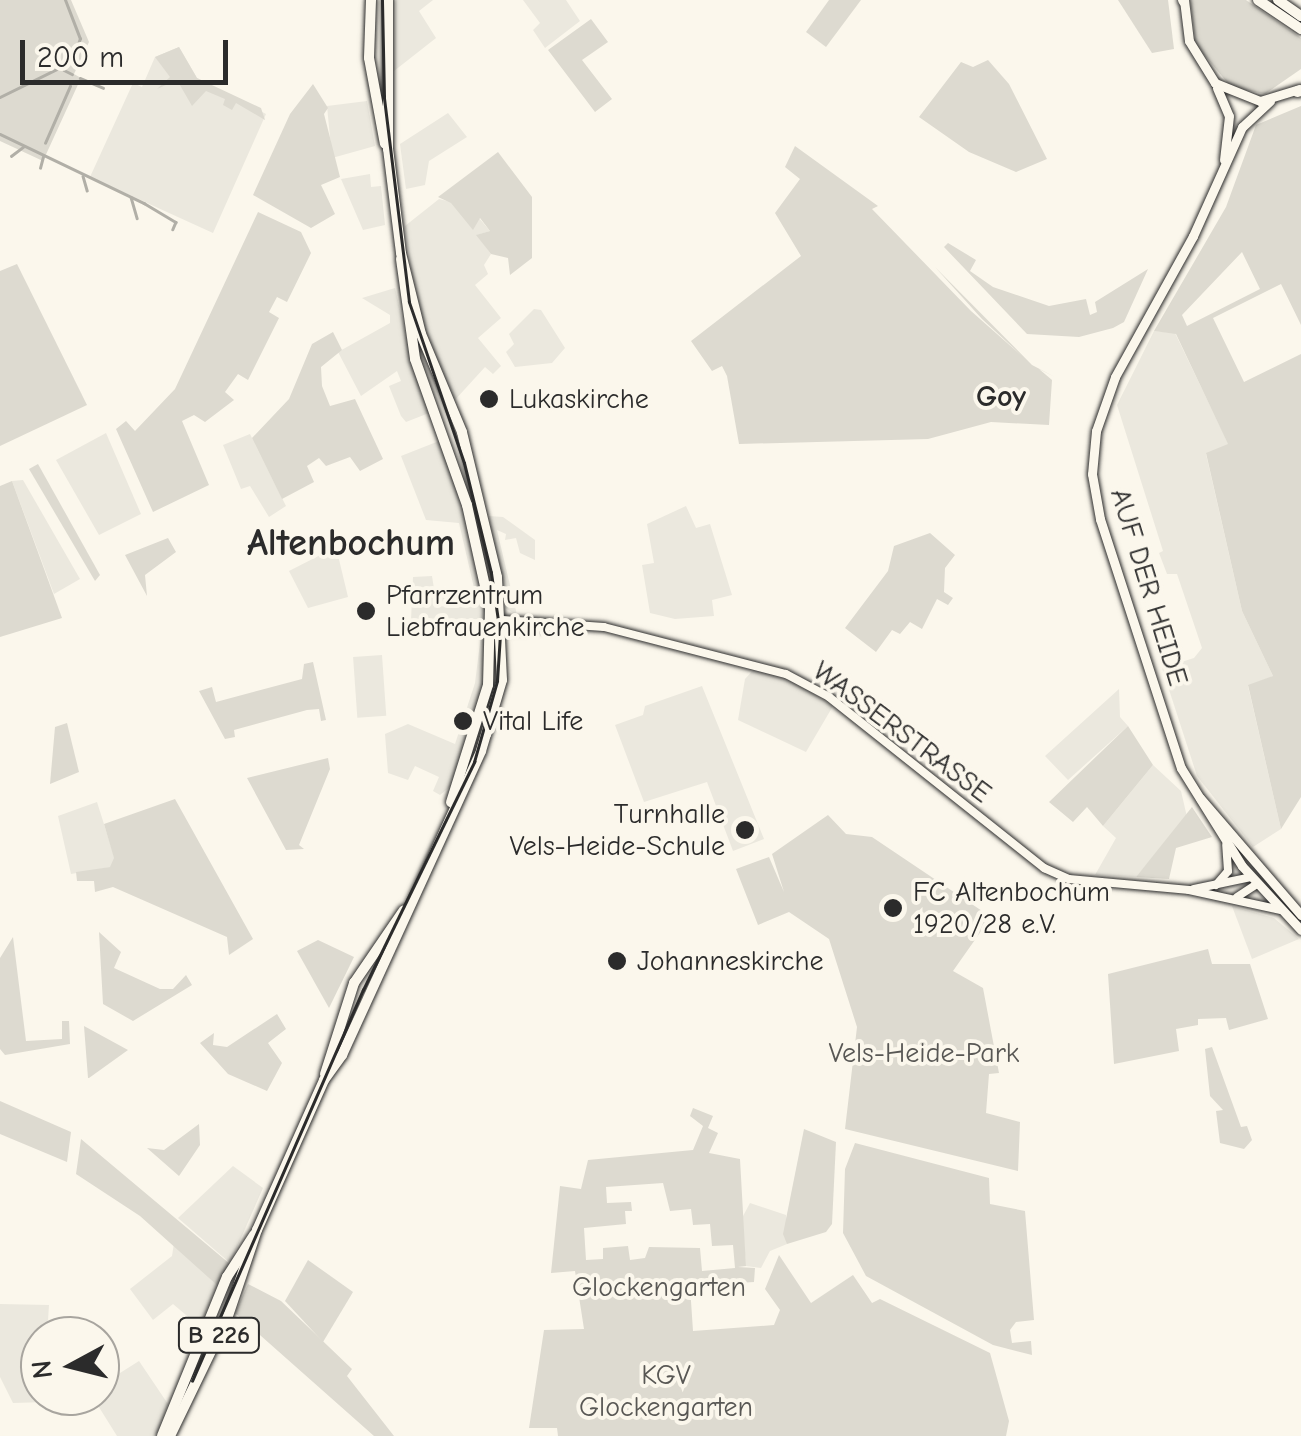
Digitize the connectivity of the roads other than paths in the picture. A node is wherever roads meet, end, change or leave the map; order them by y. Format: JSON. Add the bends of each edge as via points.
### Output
{"nodes":[{"id":1,"x":370,"y":0,"type":"edge"},
{"id":2,"x":388,"y":0,"type":"edge"},
{"id":3,"x":1184,"y":0,"type":"edge"},
{"id":4,"x":1258,"y":0,"type":"edge"},
{"id":5,"x":1278,"y":0,"type":"edge"},
{"id":6,"x":1301,"y":16,"type":"edge"},
{"id":7,"x":390,"y":23,"type":"junction"},
{"id":8,"x":1301,"y":29,"type":"edge"},
{"id":9,"x":374,"y":37,"type":"junction"},
{"id":10,"x":369,"y":48,"type":"junction"},
{"id":11,"x":385,"y":80,"type":"junction"},
{"id":12,"x":1215,"y":84,"type":"junction"},
{"id":13,"x":1300,"y":89,"type":"edge"},
{"id":14,"x":375,"y":94,"type":"junction"},
{"id":15,"x":1270,"y":101,"type":"junction"},
{"id":16,"x":388,"y":148,"type":"junction"},
{"id":17,"x":1222,"y":172,"type":"junction"},
{"id":18,"x":413,"y":326,"type":"junction"},
{"id":19,"x":467,"y":505,"type":"junction"},
{"id":20,"x":480,"y":508,"type":"junction"},
{"id":21,"x":500,"y":627,"type":"junction"},
{"id":22,"x":1198,"y":797,"type":"junction"},
{"id":23,"x":1226,"y":845,"type":"junction"},
{"id":24,"x":1262,"y":870,"type":"junction"},
{"id":25,"x":1254,"y":880,"type":"junction"},
{"id":26,"x":1216,"y":885,"type":"junction"},
{"id":27,"x":1190,"y":890,"type":"junction"},
{"id":28,"x":1237,"y":897,"type":"junction"},
{"id":29,"x":404,"y":910,"type":"junction"},
{"id":30,"x":1281,"y":910,"type":"junction"},
{"id":31,"x":1301,"y":915,"type":"edge"},
{"id":32,"x":1301,"y":930,"type":"edge"},
{"id":33,"x":369,"y":957,"type":"junction"},
{"id":34,"x":384,"y":965,"type":"junction"},
{"id":35,"x":338,"y":1028,"type":"junction"},
{"id":36,"x":354,"y":1028,"type":"junction"},
{"id":37,"x":324,"y":1080,"type":"junction"},
{"id":38,"x":257,"y":1230,"type":"junction"},
{"id":39,"x":180,"y":1384,"type":"junction"},
{"id":40,"x":194,"y":1392,"type":"junction"},
{"id":41,"x":162,"y":1436,"type":"edge"},
{"id":42,"x":170,"y":1436,"type":"edge"}],
"edges":[{"from":1,"to":9,"type":"main road"},
{"from":2,"to":7,"type":"main road","number":"B 226"},
{"from":3,"to":12,"type":"main road","name":"AUF DER HEIDE","via":[[1194,55]]},
{"from":4,"to":8,"type":"main road"},
{"from":5,"to":6,"type":"main road"},
{"from":7,"to":9,"type":"main road"},
{"from":7,"to":11,"type":"main road","number":"B 226"},
{"from":9,"to":10,"type":"main road"},
{"from":9,"to":11,"type":"main road"},
{"from":10,"to":11,"type":"main road"},
{"from":10,"to":14,"type":"main road","number":"B 226"},
{"from":11,"to":14,"type":"main road"},
{"from":11,"to":16,"type":"main road","number":"B 226"},
{"from":12,"to":15,"type":"main road","via":[[1236,97]]},
{"from":12,"to":17,"type":"main road","name":"AUF DER HEIDE","via":[[1229,116]]},
{"from":13,"to":15,"type":"main road"},
{"from":14,"to":16,"type":"main road","number":"B 226"},
{"from":15,"to":17,"type":"main road","name":"AUF DER HEIDE","via":[[1242,127]]},
{"from":16,"to":18,"type":"main road","number":"B 226"},
{"from":17,"to":22,"type":"main road","name":"AUF DER HEIDE","via":[[1115,376],[1092,462],[1100,519],[1143,634],[1175,754]]},
{"from":18,"to":19,"type":"main road","number":"B 226"},
{"from":18,"to":20,"type":"main road","number":"B 226","via":[[458,420]]},
{"from":19,"to":20,"type":"main road"},
{"from":19,"to":21,"type":"main road","number":"B 226"},
{"from":20,"to":21,"type":"main road","number":"B 226"},
{"from":21,"to":27,"type":"street","name":"WASSERSTRASSE","via":[[575,624],[805,682],[1059,876]]},
{"from":21,"to":29,"type":"main road","number":"B 226","via":[[492,724]]},
{"from":22,"to":23,"type":"main road","name":"AUF DER HEIDE"},
{"from":22,"to":24,"type":"main road","name":"AUF DER HEIDE"},
{"from":23,"to":25,"type":"main road","name":"AUF DER HEIDE"},
{"from":23,"to":26,"type":"street","via":[[1228,871]]},
{"from":24,"to":25,"type":"main road"},
{"from":24,"to":31,"type":"main road"},
{"from":25,"to":26,"type":"street","name":"WASSERSTRASSE"},
{"from":25,"to":28,"type":"street"},
{"from":25,"to":30,"type":"main road","name":"WASSERSTRASSE"},
{"from":26,"to":27,"type":"street","name":"WASSERSTRASSE"},
{"from":27,"to":28,"type":"street","name":"WASSERSTRASSE"},
{"from":28,"to":30,"type":"street","name":"WASSERSTRASSE"},
{"from":29,"to":33,"type":"main road","number":"B 226"},
{"from":29,"to":34,"type":"main road","number":"B 226"},
{"from":30,"to":32,"type":"main road","name":"WASSERSTRASSE"},
{"from":33,"to":34,"type":"main road"},
{"from":33,"to":35,"type":"main road","number":"B 226"},
{"from":34,"to":36,"type":"main road","number":"B 226"},
{"from":35,"to":36,"type":"main road"},
{"from":35,"to":37,"type":"main road","number":"B 226"},
{"from":36,"to":37,"type":"main road","number":"B 226"},
{"from":37,"to":38,"type":"main road","number":"B 226"},
{"from":38,"to":39,"type":"main road","number":"B 226"},
{"from":38,"to":40,"type":"main road","number":"B 226"},
{"from":39,"to":40,"type":"main road"},
{"from":39,"to":41,"type":"main road","number":"B 226"},
{"from":40,"to":42,"type":"main road","number":"B 226"}]}
